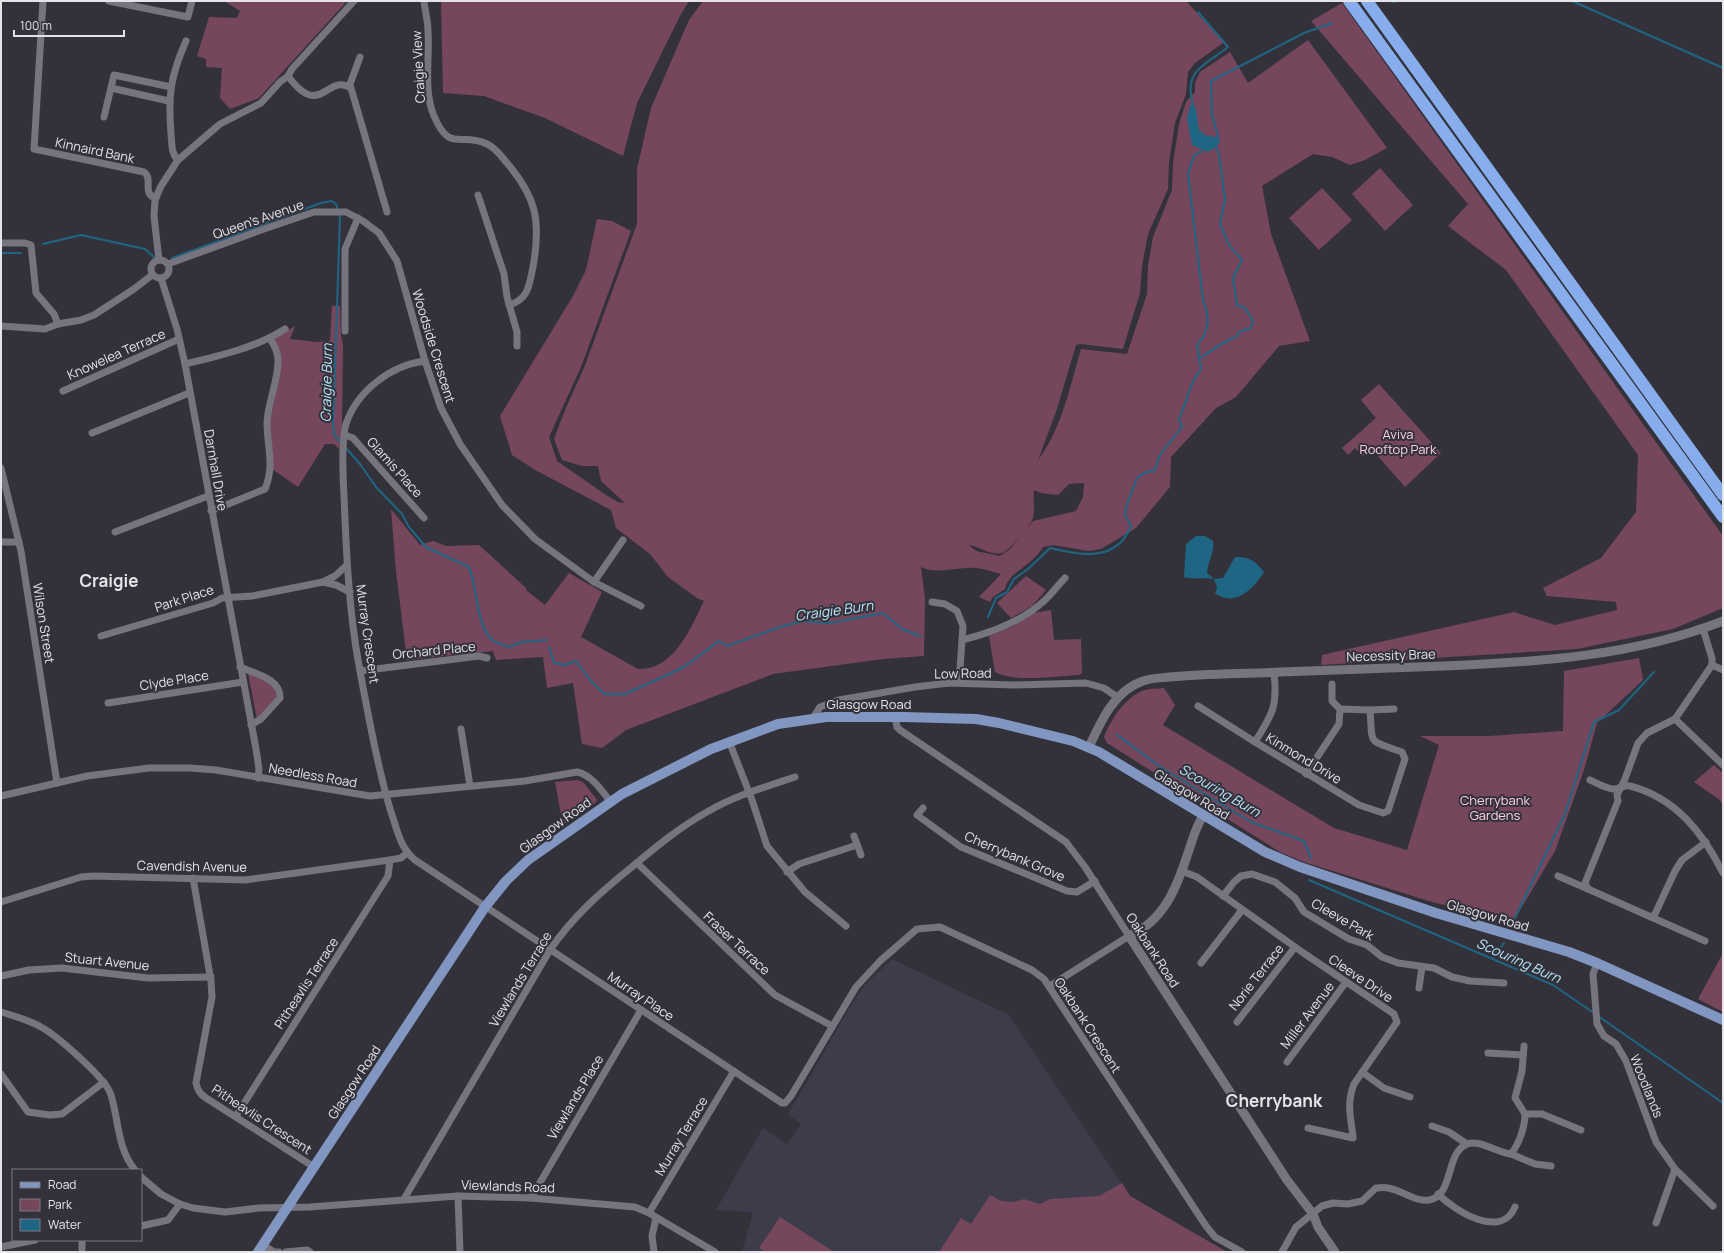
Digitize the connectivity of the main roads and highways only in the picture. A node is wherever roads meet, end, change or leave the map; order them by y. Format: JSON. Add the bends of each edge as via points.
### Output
{"nodes":[{"id":1,"x":1349,"y":1,"type":"edge"},
{"id":2,"x":1366,"y":1,"type":"edge"},
{"id":3,"x":1723,"y":495,"type":"edge"},
{"id":4,"x":1723,"y":517,"type":"edge"},
{"id":5,"x":1723,"y":621,"type":"edge"},
{"id":6,"x":1089,"y":747,"type":"junction"},
{"id":7,"x":1203,"y":816,"type":"junction"},
{"id":8,"x":1723,"y":1020,"type":"edge"},
{"id":9,"x":260,"y":1249,"type":"edge"},
{"id":10,"x":1335,"y":1252,"type":"edge"}],
"edges":[{"from":1,"to":4,"type":"highway"},
{"from":2,"to":3,"type":"highway"},
{"from":5,"to":6,"type":"main road","name":"Necessity Brae","via":[[1638,647],[1576,657],[1490,664],[1208,675],[1144,680],[1117,697]]},
{"from":6,"to":7,"type":"main road","name":"Glasgow Road"},
{"from":6,"to":9,"type":"main road","name":"Glasgow Road","via":[[1070,740],[984,720],[813,718],[778,724],[729,741],[652,778],[610,802],[521,867],[498,889]]},
{"from":7,"to":8,"type":"main road","name":"Glasgow Road","via":[[1265,852],[1300,867],[1429,911],[1569,952]]},
{"from":7,"to":10,"type":"main road","name":"Oakbank Road","via":[[1196,826],[1175,891],[1166,905],[1146,925],[1128,936],[1287,1180],[1313,1214],[1318,1227]]}]}
